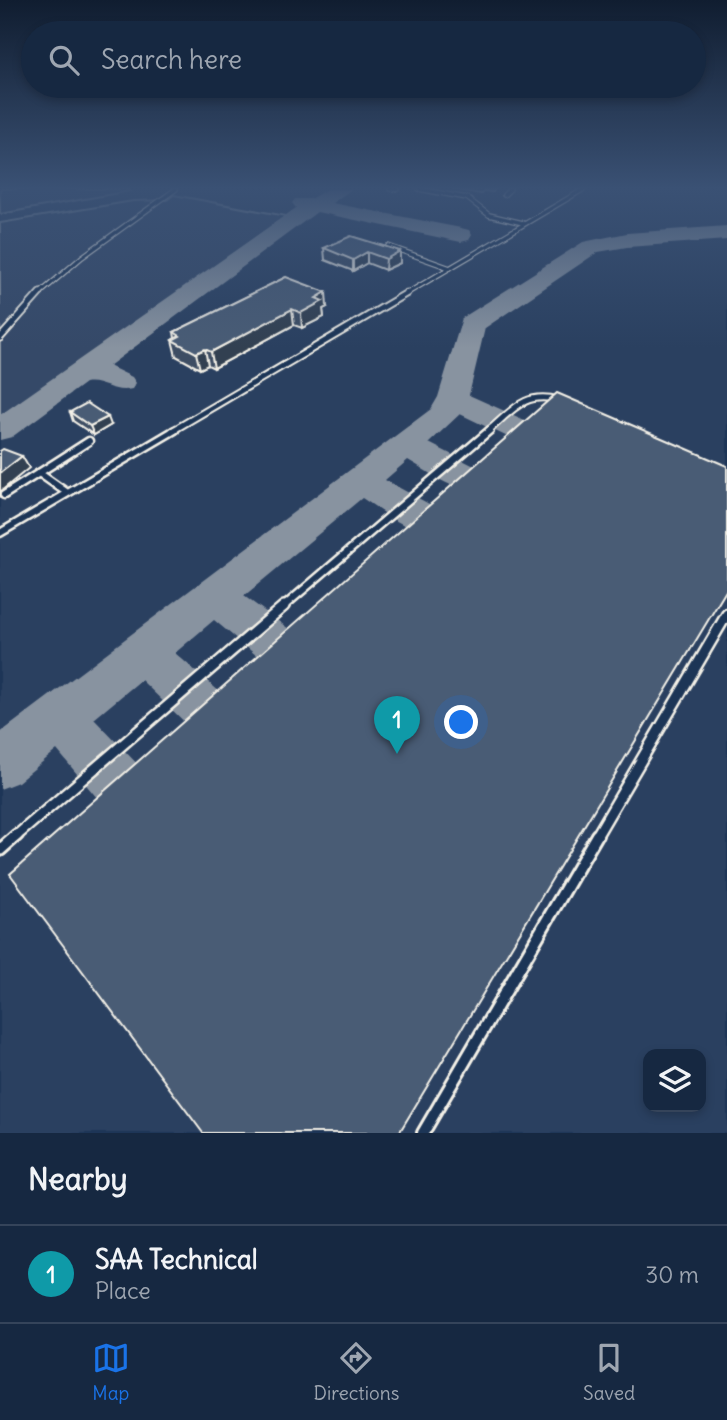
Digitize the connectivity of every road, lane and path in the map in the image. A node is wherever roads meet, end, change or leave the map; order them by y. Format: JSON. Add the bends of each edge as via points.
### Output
{"nodes":[{"id":1,"x":102,"y":242,"type":"edge"},
{"id":2,"x":492,"y":242,"type":"edge"},
{"id":3,"x":388,"y":246,"type":"edge"},
{"id":4,"x":450,"y":268,"type":"junction"},
{"id":5,"x":0,"y":338,"type":"edge"},
{"id":6,"x":572,"y":405,"type":"edge"},
{"id":7,"x":89,"y":441,"type":"dead end"},
{"id":8,"x":39,"y":473,"type":"junction"},
{"id":9,"x":66,"y":492,"type":"junction"},
{"id":10,"x":4,"y":495,"type":"dead end"},
{"id":11,"x":0,"y":533,"type":"edge"},
{"id":12,"x":727,"y":614,"type":"edge"},
{"id":13,"x":0,"y":850,"type":"edge"},
{"id":14,"x":423,"y":1133,"type":"edge"}],
"edges":[{"from":1,"to":5,"type":"lane","via":[[66,268]]},
{"from":2,"to":4,"type":"lane"},
{"from":3,"to":4,"type":"lane"},
{"from":4,"to":9,"type":"lane"},
{"from":6,"to":13,"type":"lane","via":[[544,396],[528,397]]},
{"from":7,"to":8,"type":"lane"},
{"from":8,"to":9,"type":"lane"},
{"from":8,"to":10,"type":"lane"},
{"from":9,"to":11,"type":"lane"},
{"from":12,"to":14,"type":"lane"}]}
